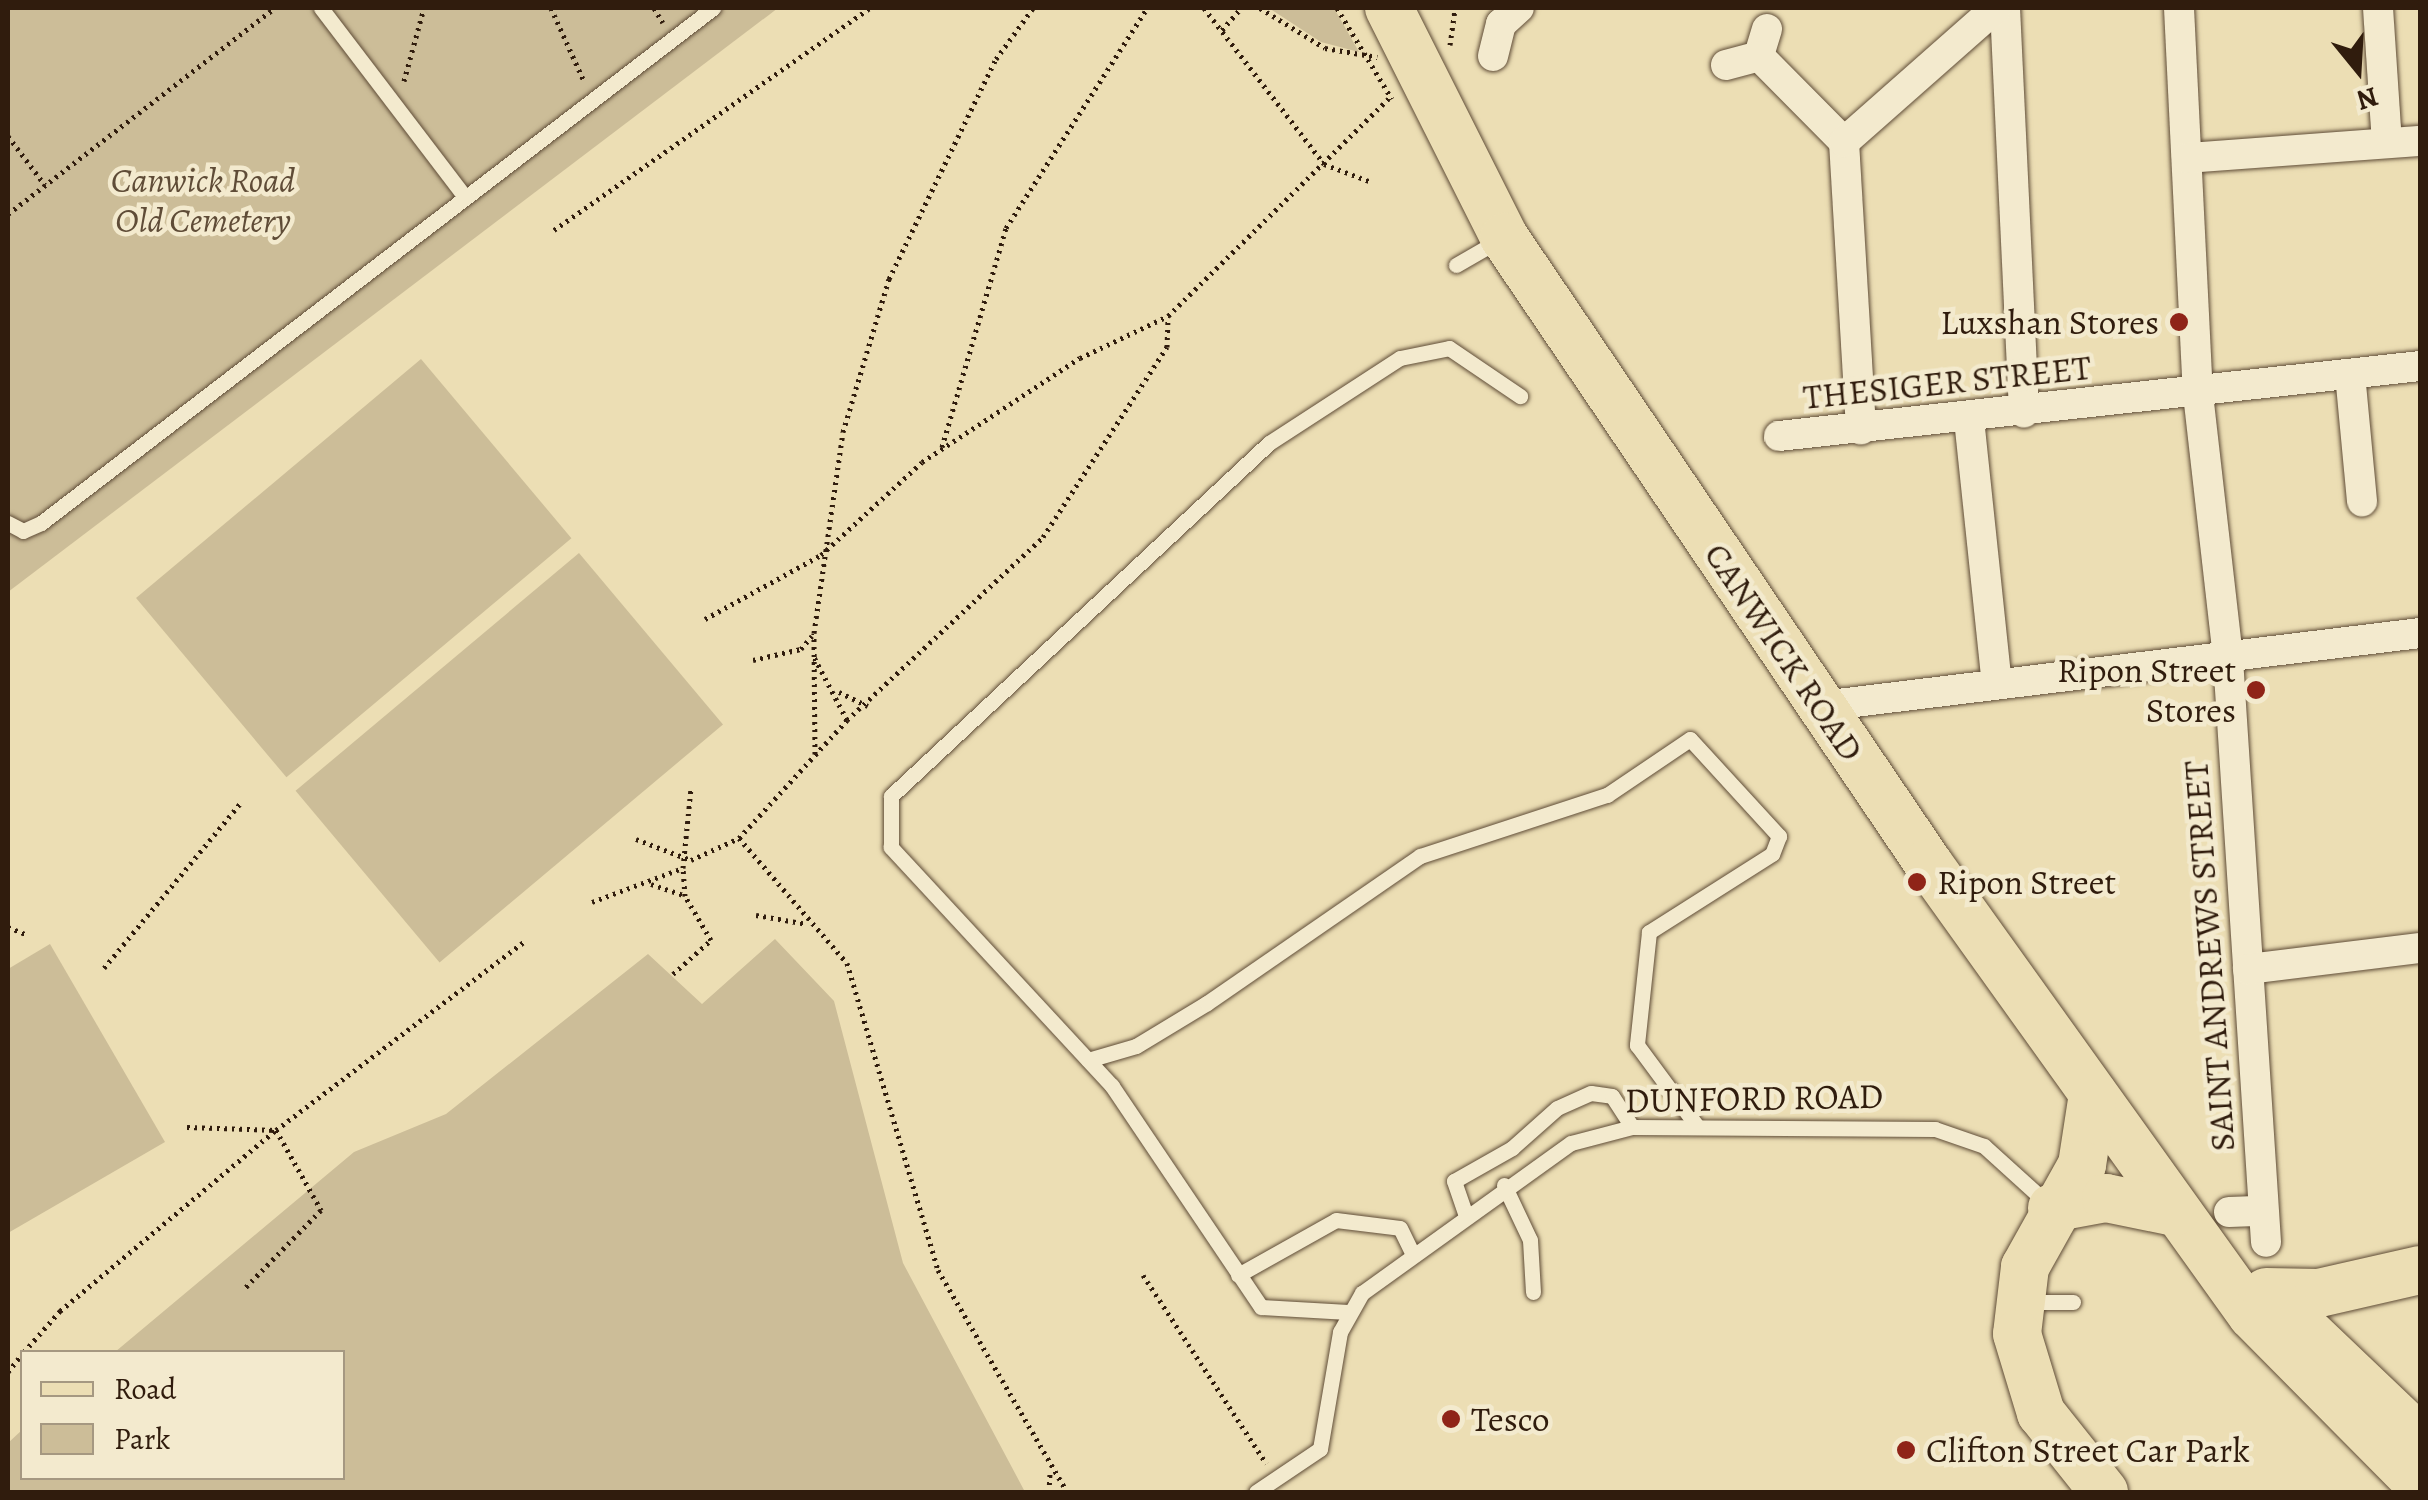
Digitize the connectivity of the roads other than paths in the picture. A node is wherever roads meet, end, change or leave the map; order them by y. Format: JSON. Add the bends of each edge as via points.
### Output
{"nodes":[{"id":1,"x":320,"y":8,"type":"edge"},
{"id":2,"x":712,"y":8,"type":"edge"},
{"id":3,"x":1519,"y":8,"type":"edge"},
{"id":4,"x":1996,"y":8,"type":"edge"},
{"id":5,"x":2005,"y":8,"type":"edge"},
{"id":6,"x":2179,"y":8,"type":"edge"},
{"id":7,"x":2378,"y":8,"type":"edge"},
{"id":8,"x":1392,"y":9,"type":"edge"},
{"id":9,"x":1493,"y":56,"type":"dead end"},
{"id":10,"x":1726,"y":65,"type":"dead end"},
{"id":11,"x":2420,"y":141,"type":"edge"},
{"id":12,"x":1844,"y":142,"type":"junction"},
{"id":13,"x":2387,"y":143,"type":"junction"},
{"id":14,"x":2186,"y":158,"type":"junction"},
{"id":15,"x":465,"y":198,"type":"junction"},
{"id":16,"x":1504,"y":237,"type":"junction"},
{"id":17,"x":1456,"y":265,"type":"dead end"},
{"id":18,"x":2420,"y":366,"type":"edge"},
{"id":19,"x":2350,"y":374,"type":"junction"},
{"id":20,"x":2198,"y":394,"type":"junction"},
{"id":21,"x":1520,"y":396,"type":"dead end"},
{"id":22,"x":2024,"y":413,"type":"junction"},
{"id":23,"x":1969,"y":420,"type":"junction"},
{"id":24,"x":1862,"y":428,"type":"junction"},
{"id":25,"x":1779,"y":436,"type":"dead end"},
{"id":26,"x":2362,"y":501,"type":"dead end"},
{"id":27,"x":8,"y":522,"type":"edge"},
{"id":28,"x":2420,"y":632,"type":"edge"},
{"id":29,"x":2228,"y":659,"type":"junction"},
{"id":30,"x":1996,"y":678,"type":"junction"},
{"id":31,"x":1822,"y":706,"type":"junction"},
{"id":32,"x":2420,"y":948,"type":"edge"},
{"id":33,"x":2248,"y":969,"type":"junction"},
{"id":34,"x":1088,"y":1060,"type":"junction"},
{"id":35,"x":2093,"y":1094,"type":"junction"},
{"id":36,"x":1697,"y":1126,"type":"junction"},
{"id":37,"x":1632,"y":1128,"type":"junction"},
{"id":38,"x":1504,"y":1185,"type":"junction"},
{"id":39,"x":2052,"y":1208,"type":"junction"},
{"id":40,"x":2264,"y":1211,"type":"junction"},
{"id":41,"x":2175,"y":1212,"type":"junction"},
{"id":42,"x":2229,"y":1212,"type":"dead end"},
{"id":43,"x":1465,"y":1213,"type":"junction"},
{"id":44,"x":2266,"y":1242,"type":"dead end"},
{"id":45,"x":1412,"y":1251,"type":"junction"},
{"id":46,"x":2220,"y":1264,"type":"junction"},
{"id":47,"x":2401,"y":1275,"type":"edge"},
{"id":48,"x":1238,"y":1276,"type":"junction"},
{"id":49,"x":1533,"y":1292,"type":"dead end"},
{"id":50,"x":2266,"y":1292,"type":"junction"},
{"id":51,"x":2017,"y":1302,"type":"junction"},
{"id":52,"x":2072,"y":1302,"type":"dead end"},
{"id":53,"x":1348,"y":1312,"type":"junction"},
{"id":54,"x":2364,"y":1381,"type":"junction"},
{"id":55,"x":2413,"y":1462,"type":"edge"},
{"id":56,"x":1256,"y":1492,"type":"edge"},
{"id":57,"x":2104,"y":1492,"type":"edge"}],
"edges":[{"from":1,"to":15,"type":"lane"},
{"from":2,"to":15,"type":"lane"},
{"from":3,"to":9,"type":"street","via":[[1501,24]]},
{"from":4,"to":12,"type":"street"},
{"from":5,"to":22,"type":"street"},
{"from":6,"to":14,"type":"street","name":"SAINT ANDREWS STREET"},
{"from":7,"to":13,"type":"street"},
{"from":8,"to":16,"type":"main road","name":"CANWICK ROAD"},
{"from":10,"to":12,"type":"street","via":[[1763,42]]},
{"from":11,"to":13,"type":"street"},
{"from":12,"to":24,"type":"street"},
{"from":13,"to":14,"type":"street"},
{"from":14,"to":20,"type":"street","name":"SAINT ANDREWS STREET"},
{"from":15,"to":27,"type":"lane","via":[[40,523],[23,531]]},
{"from":16,"to":17,"type":"lane"},
{"from":16,"to":31,"type":"main road","name":"CANWICK ROAD"},
{"from":18,"to":19,"type":"street","name":"THESIGER STREET"},
{"from":19,"to":20,"type":"street","name":"THESIGER STREET"},
{"from":19,"to":26,"type":"street"},
{"from":20,"to":22,"type":"street","name":"THESIGER STREET"},
{"from":20,"to":29,"type":"street","name":"SAINT ANDREWS STREET"},
{"from":21,"to":34,"type":"lane","via":[[1449,348],[1400,358],[1269,443],[891,796],[891,846]]},
{"from":22,"to":23,"type":"street","name":"THESIGER STREET"},
{"from":23,"to":24,"type":"street","name":"THESIGER STREET"},
{"from":23,"to":30,"type":"street"},
{"from":24,"to":25,"type":"street","name":"THESIGER STREET"},
{"from":28,"to":29,"type":"street"},
{"from":29,"to":30,"type":"street"},
{"from":29,"to":33,"type":"street","name":"SAINT ANDREWS STREET"},
{"from":30,"to":31,"type":"street"},
{"from":31,"to":35,"type":"main road","name":"CANWICK ROAD"},
{"from":32,"to":33,"type":"street"},
{"from":33,"to":40,"type":"street","name":"SAINT ANDREWS STREET"},
{"from":34,"to":36,"type":"lane","via":[[1136,1046],[1192,1012],[1420,856],[1607,795],[1690,739],[1779,836],[1772,854],[1649,932],[1637,1045]]},
{"from":34,"to":48,"type":"lane"},
{"from":35,"to":39,"type":"main road","via":[[2082,1166]]},
{"from":35,"to":41,"type":"main road","name":"CANWICK ROAD"},
{"from":36,"to":37,"type":"lane","name":"DUNFORD ROAD"},
{"from":36,"to":39,"type":"lane","name":"DUNFORD ROAD","via":[[1949,1132],[2004,1161]]},
{"from":37,"to":38,"type":"lane","name":"DUNFORD ROAD","via":[[1571,1144]]},
{"from":37,"to":43,"type":"lane","via":[[1612,1096],[1591,1093],[1557,1108],[1512,1148],[1454,1181]]},
{"from":38,"to":43,"type":"lane","name":"DUNFORD ROAD"},
{"from":38,"to":49,"type":"lane","via":[[1530,1240]]},
{"from":39,"to":41,"type":"main road","via":[[2106,1198]]},
{"from":39,"to":51,"type":"main road"},
{"from":40,"to":42,"type":"street"},
{"from":40,"to":44,"type":"street","name":"SAINT ANDREWS STREET"},
{"from":41,"to":46,"type":"main road","name":"CANWICK ROAD"},
{"from":43,"to":45,"type":"lane","name":"DUNFORD ROAD"},
{"from":45,"to":48,"type":"lane","via":[[1400,1228],[1336,1220]]},
{"from":45,"to":53,"type":"lane","name":"DUNFORD ROAD"},
{"from":46,"to":50,"type":"main road","name":"CANWICK ROAD"},
{"from":46,"to":55,"type":"main road","name":"CANWICK ROAD","via":[[2280,1347]]},
{"from":47,"to":50,"type":"main road"},
{"from":47,"to":54,"type":"main road","via":[[2356,1324]]},
{"from":48,"to":53,"type":"lane","via":[[1261,1307]]},
{"from":50,"to":54,"type":"main road","name":"CANWICK ROAD"},
{"from":51,"to":52,"type":"lane"},
{"from":51,"to":57,"type":"main road","via":[[2024,1370],[2041,1413]]},
{"from":53,"to":56,"type":"lane","via":[[1320,1449]]},
{"from":54,"to":55,"type":"main road","name":"CANWICK ROAD"}]}
